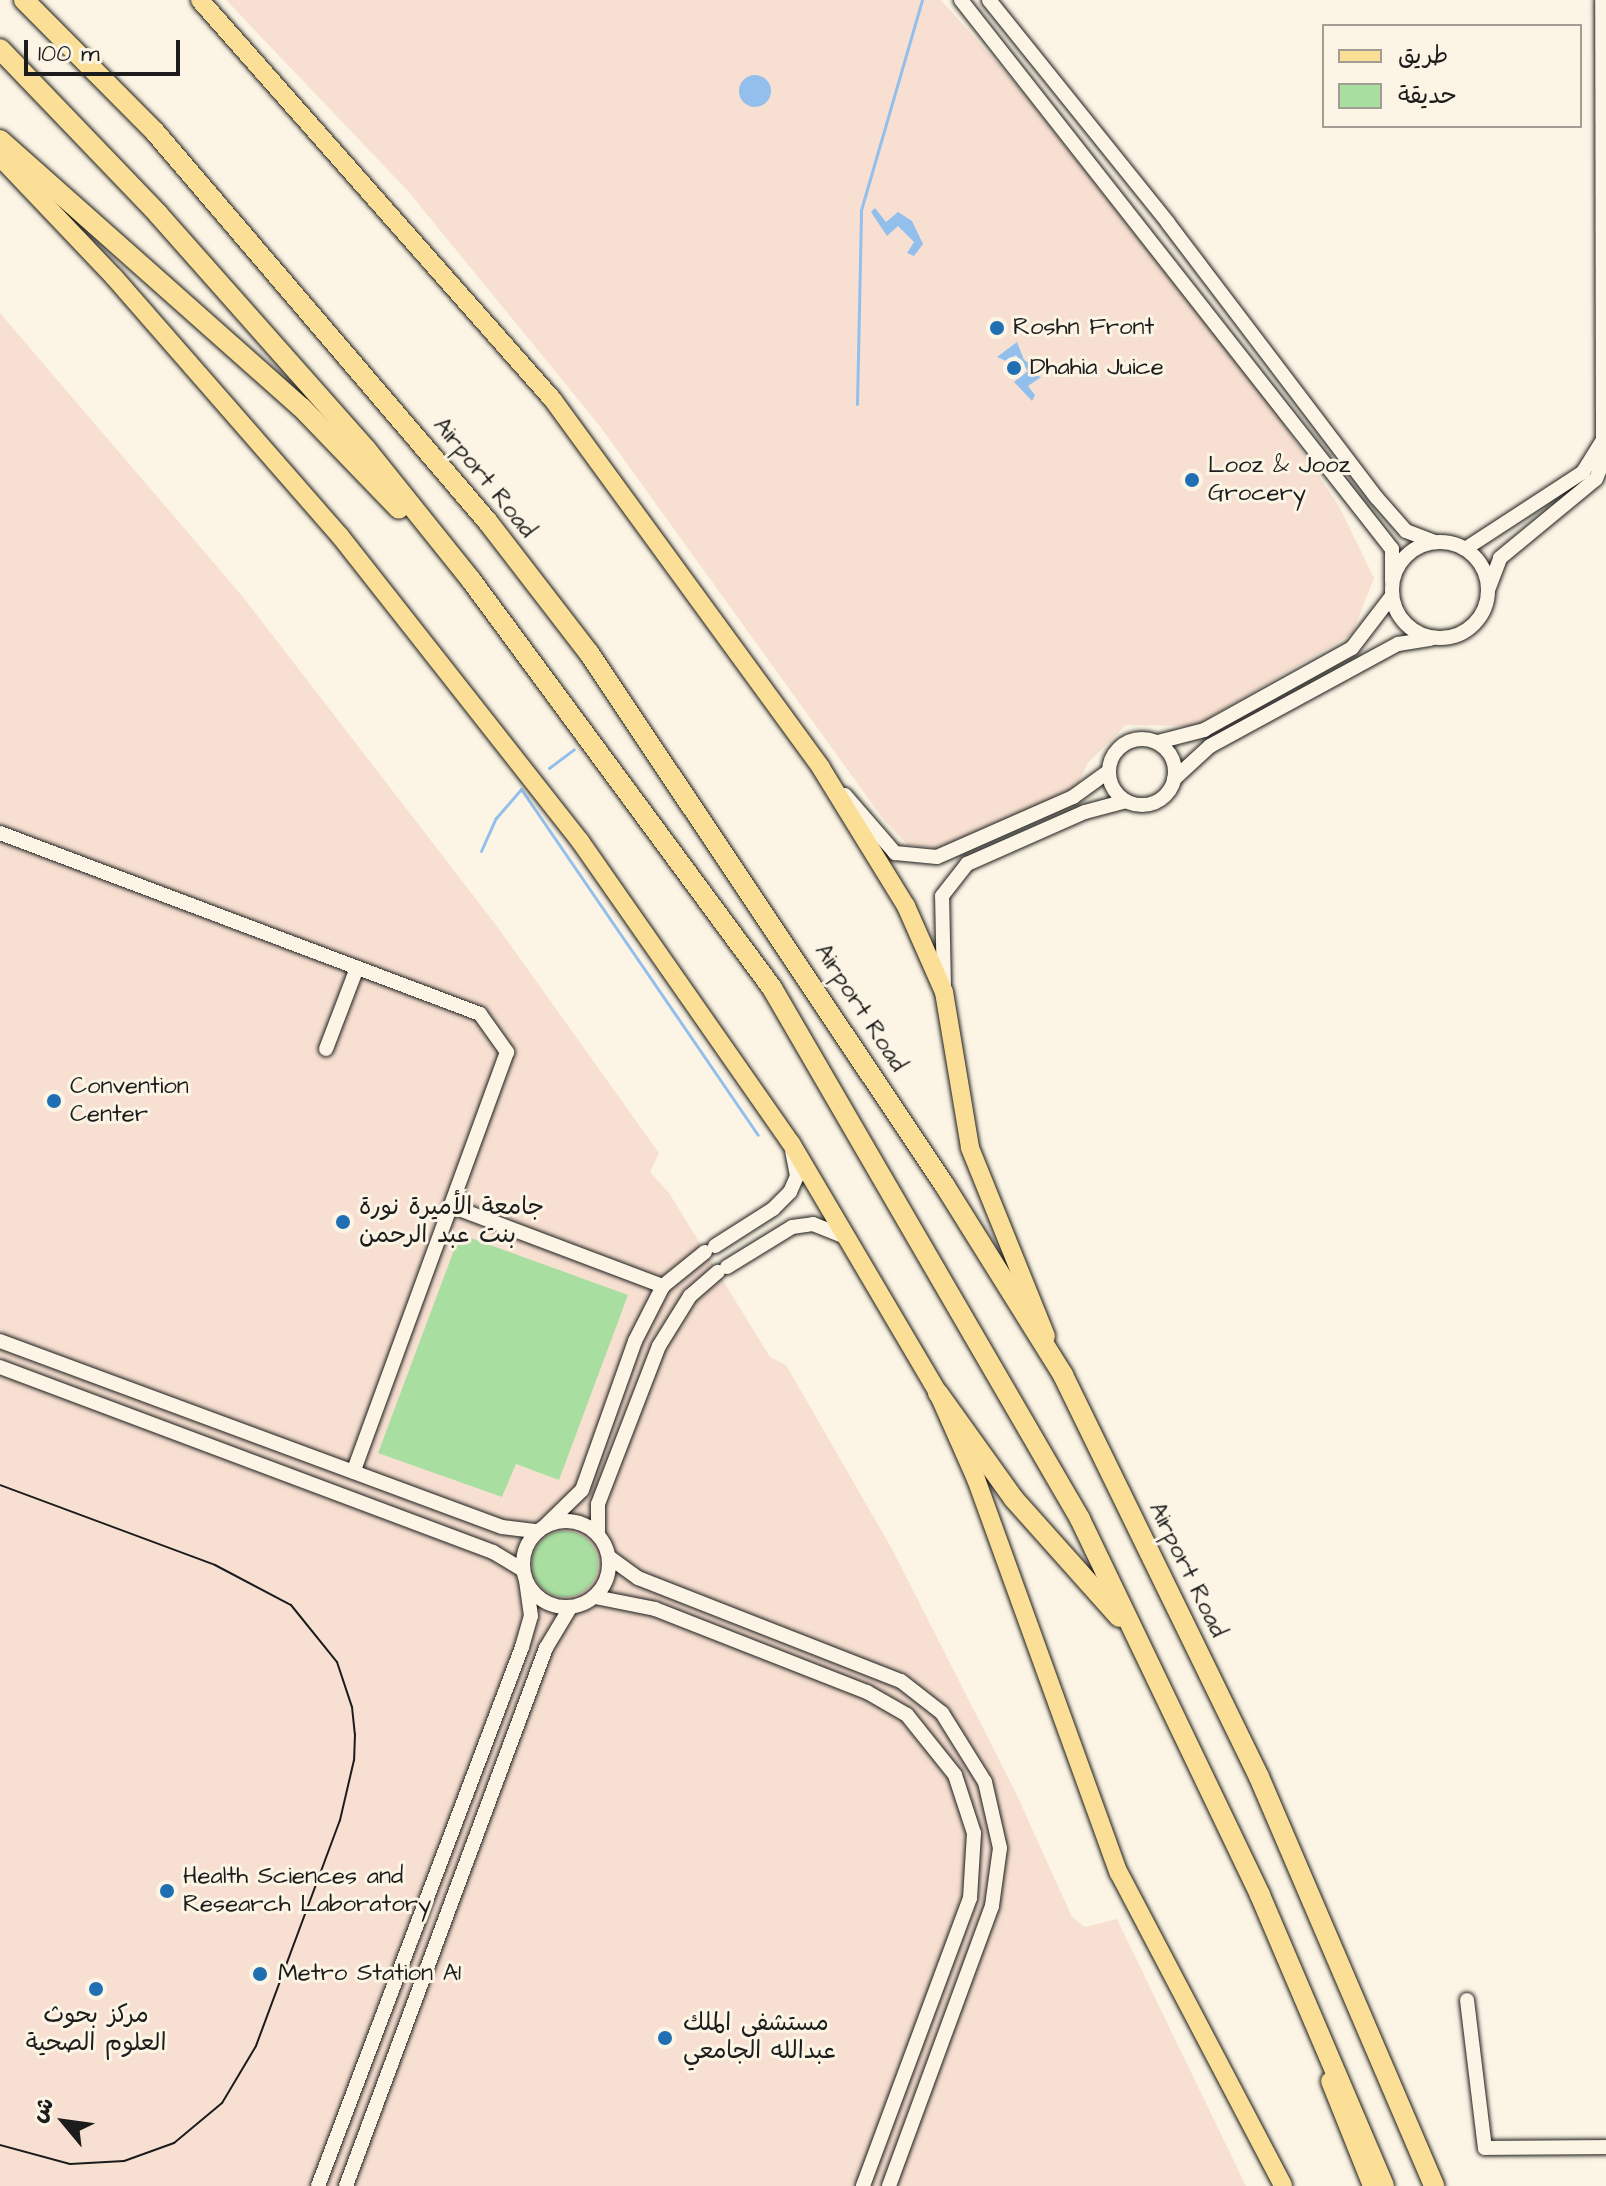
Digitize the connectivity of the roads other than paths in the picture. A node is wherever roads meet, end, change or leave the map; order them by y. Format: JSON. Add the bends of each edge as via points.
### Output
{"nodes":[{"id":1,"x":24,"y":0,"type":"edge"},
{"id":2,"x":200,"y":0,"type":"edge"},
{"id":3,"x":961,"y":0,"type":"edge"},
{"id":4,"x":989,"y":0,"type":"edge"},
{"id":5,"x":1602,"y":0,"type":"edge"},
{"id":6,"x":0,"y":49,"type":"edge"},
{"id":7,"x":0,"y":140,"type":"edge"},
{"id":8,"x":0,"y":157,"type":"edge"},
{"id":9,"x":1604,"y":437,"type":"junction"},
{"id":10,"x":1434,"y":542,"type":"junction"},
{"id":11,"x":1465,"y":549,"type":"junction"},
{"id":12,"x":1392,"y":581,"type":"junction"},
{"id":13,"x":478,"y":590,"type":"junction"},
{"id":14,"x":1488,"y":590,"type":"junction"},
{"id":15,"x":1391,"y":597,"type":"junction"},
{"id":16,"x":1434,"y":639,"type":"junction"},
{"id":17,"x":1158,"y":742,"type":"junction"},
{"id":18,"x":821,"y":768,"type":"junction"},
{"id":19,"x":1109,"y":771,"type":"junction"},
{"id":20,"x":1174,"y":779,"type":"junction"},
{"id":21,"x":1126,"y":801,"type":"junction"},
{"id":22,"x":0,"y":833,"type":"edge"},
{"id":23,"x":357,"y":968,"type":"junction"},
{"id":24,"x":804,"y":969,"type":"junction"},
{"id":25,"x":772,"y":988,"type":"junction"},
{"id":26,"x":944,"y":992,"type":"junction"},
{"id":27,"x":326,"y":1049,"type":"dead end"},
{"id":28,"x":791,"y":1143,"type":"junction"},
{"id":29,"x":451,"y":1206,"type":"junction"},
{"id":30,"x":847,"y":1238,"type":"junction"},
{"id":31,"x":663,"y":1286,"type":"junction"},
{"id":32,"x":0,"y":1341,"type":"edge"},
{"id":33,"x":0,"y":1367,"type":"edge"},
{"id":34,"x":1063,"y":1375,"type":"junction"},
{"id":35,"x":938,"y":1393,"type":"junction"},
{"id":36,"x":353,"y":1472,"type":"junction"},
{"id":37,"x":542,"y":1528,"type":"junction"},
{"id":38,"x":598,"y":1534,"type":"junction"},
{"id":39,"x":609,"y":1557,"type":"junction"},
{"id":40,"x":524,"y":1576,"type":"junction"},
{"id":41,"x":595,"y":1597,"type":"junction"},
{"id":42,"x":570,"y":1608,"type":"junction"},
{"id":43,"x":1134,"y":1634,"type":"junction"},
{"id":44,"x":1260,"y":1895,"type":"junction"},
{"id":45,"x":1467,"y":2000,"type":"dead end"},
{"id":46,"x":1606,"y":2147,"type":"edge"},
{"id":47,"x":318,"y":2186,"type":"edge"},
{"id":48,"x":346,"y":2186,"type":"edge"},
{"id":49,"x":863,"y":2186,"type":"edge"},
{"id":50,"x":889,"y":2186,"type":"edge"},
{"id":51,"x":1283,"y":2186,"type":"edge"},
{"id":52,"x":1372,"y":2186,"type":"edge"},
{"id":53,"x":1384,"y":2186,"type":"edge"},
{"id":54,"x":1434,"y":2186,"type":"edge"}],
"edges":[{"from":1,"to":24,"type":"highway","name":"Airport Road","via":[[165,143],[488,522],[589,653]]},
{"from":2,"to":18,"type":"main road","via":[[553,400]]},
{"from":3,"to":12,"type":"street","via":[[1392,549]]},
{"from":4,"to":10,"type":"street","via":[[1168,223],[1377,498],[1406,531]]},
{"from":5,"to":9,"type":"street"},
{"from":6,"to":13,"type":"highway","via":[[147,202],[356,437]]},
{"from":7,"to":13,"type":"highway","via":[[301,407]]},
{"from":8,"to":28,"type":"main road","via":[[114,277],[359,559],[580,841]]},
{"from":9,"to":11,"type":"street","via":[[1583,472]]},
{"from":9,"to":14,"type":"street","via":[[1596,479],[1500,558]]},
{"from":10,"to":11,"type":"street"},
{"from":10,"to":12,"type":"street","via":[[1407,555]]},
{"from":11,"to":14,"type":"street","via":[[1478,559]]},
{"from":12,"to":15,"type":"street"},
{"from":13,"to":25,"type":"highway"},
{"from":14,"to":16,"type":"street","via":[[1486,606],[1472,626],[1450,638]]},
{"from":15,"to":16,"type":"street","via":[[1406,625]]},
{"from":15,"to":17,"type":"street","via":[[1352,648],[1204,730]]},
{"from":16,"to":20,"type":"street","via":[[1398,644],[1331,680],[1210,746]]},
{"from":17,"to":19,"type":"street","via":[[1143,738],[1122,745]]},
{"from":17,"to":20,"type":"street","via":[[1171,754]]},
{"from":18,"to":19,"type":"street","via":[[895,853],[937,857],[1073,797]]},
{"from":18,"to":26,"type":"main road","via":[[906,906]]},
{"from":19,"to":21,"type":"street","via":[[1112,785]]},
{"from":20,"to":21,"type":"street","via":[[1158,801]]},
{"from":21,"to":26,"type":"street","via":[[1085,812],[967,864],[942,896]]},
{"from":22,"to":23,"type":"street"},
{"from":23,"to":27,"type":"street"},
{"from":23,"to":29,"type":"street","via":[[480,1014],[507,1052]]},
{"from":24,"to":25,"type":"highway"},
{"from":24,"to":34,"type":"highway","name":"Airport Road"},
{"from":25,"to":43,"type":"highway","via":[[1080,1519]]},
{"from":26,"to":34,"type":"main road","via":[[970,1148]]},
{"from":28,"to":30,"type":"main road"},
{"from":28,"to":31,"type":"street","via":[[797,1176],[790,1192]]},
{"from":29,"to":31,"type":"street"},
{"from":29,"to":36,"type":"street"},
{"from":30,"to":35,"type":"main road"},
{"from":30,"to":38,"type":"street","via":[[813,1224],[792,1227],[690,1296],[659,1346],[598,1504]]},
{"from":31,"to":37,"type":"street","via":[[635,1341],[582,1490]]},
{"from":32,"to":36,"type":"street"},
{"from":33,"to":40,"type":"street","via":[[493,1552]]},
{"from":34,"to":54,"type":"highway","name":"Airport Road","via":[[1259,1777]]},
{"from":35,"to":43,"type":"highway","via":[[1014,1499]]},
{"from":35,"to":51,"type":"main road","via":[[976,1479],[1119,1873]]},
{"from":36,"to":37,"type":"street","via":[[502,1527]]},
{"from":37,"to":38,"type":"street","via":[[574,1521]]},
{"from":37,"to":40,"type":"street","via":[[523,1555]]},
{"from":38,"to":39,"type":"street"},
{"from":39,"to":41,"type":"street","via":[[604,1586]]},
{"from":39,"to":50,"type":"street","via":[[638,1578],[901,1681],[942,1713],[985,1782],[1000,1848],[992,1906]]},
{"from":40,"to":42,"type":"street","via":[[544,1602]]},
{"from":40,"to":47,"type":"street","via":[[531,1616],[522,1647]]},
{"from":41,"to":42,"type":"street"},
{"from":41,"to":49,"type":"street","via":[[655,1609],[867,1692],[907,1715],[955,1775],[974,1833],[970,1898]]},
{"from":42,"to":48,"type":"street","via":[[546,1648]]},
{"from":43,"to":44,"type":"highway"},
{"from":44,"to":52,"type":"main road"},
{"from":44,"to":53,"type":"highway"},
{"from":45,"to":46,"type":"street","via":[[1485,2148]]}]}
